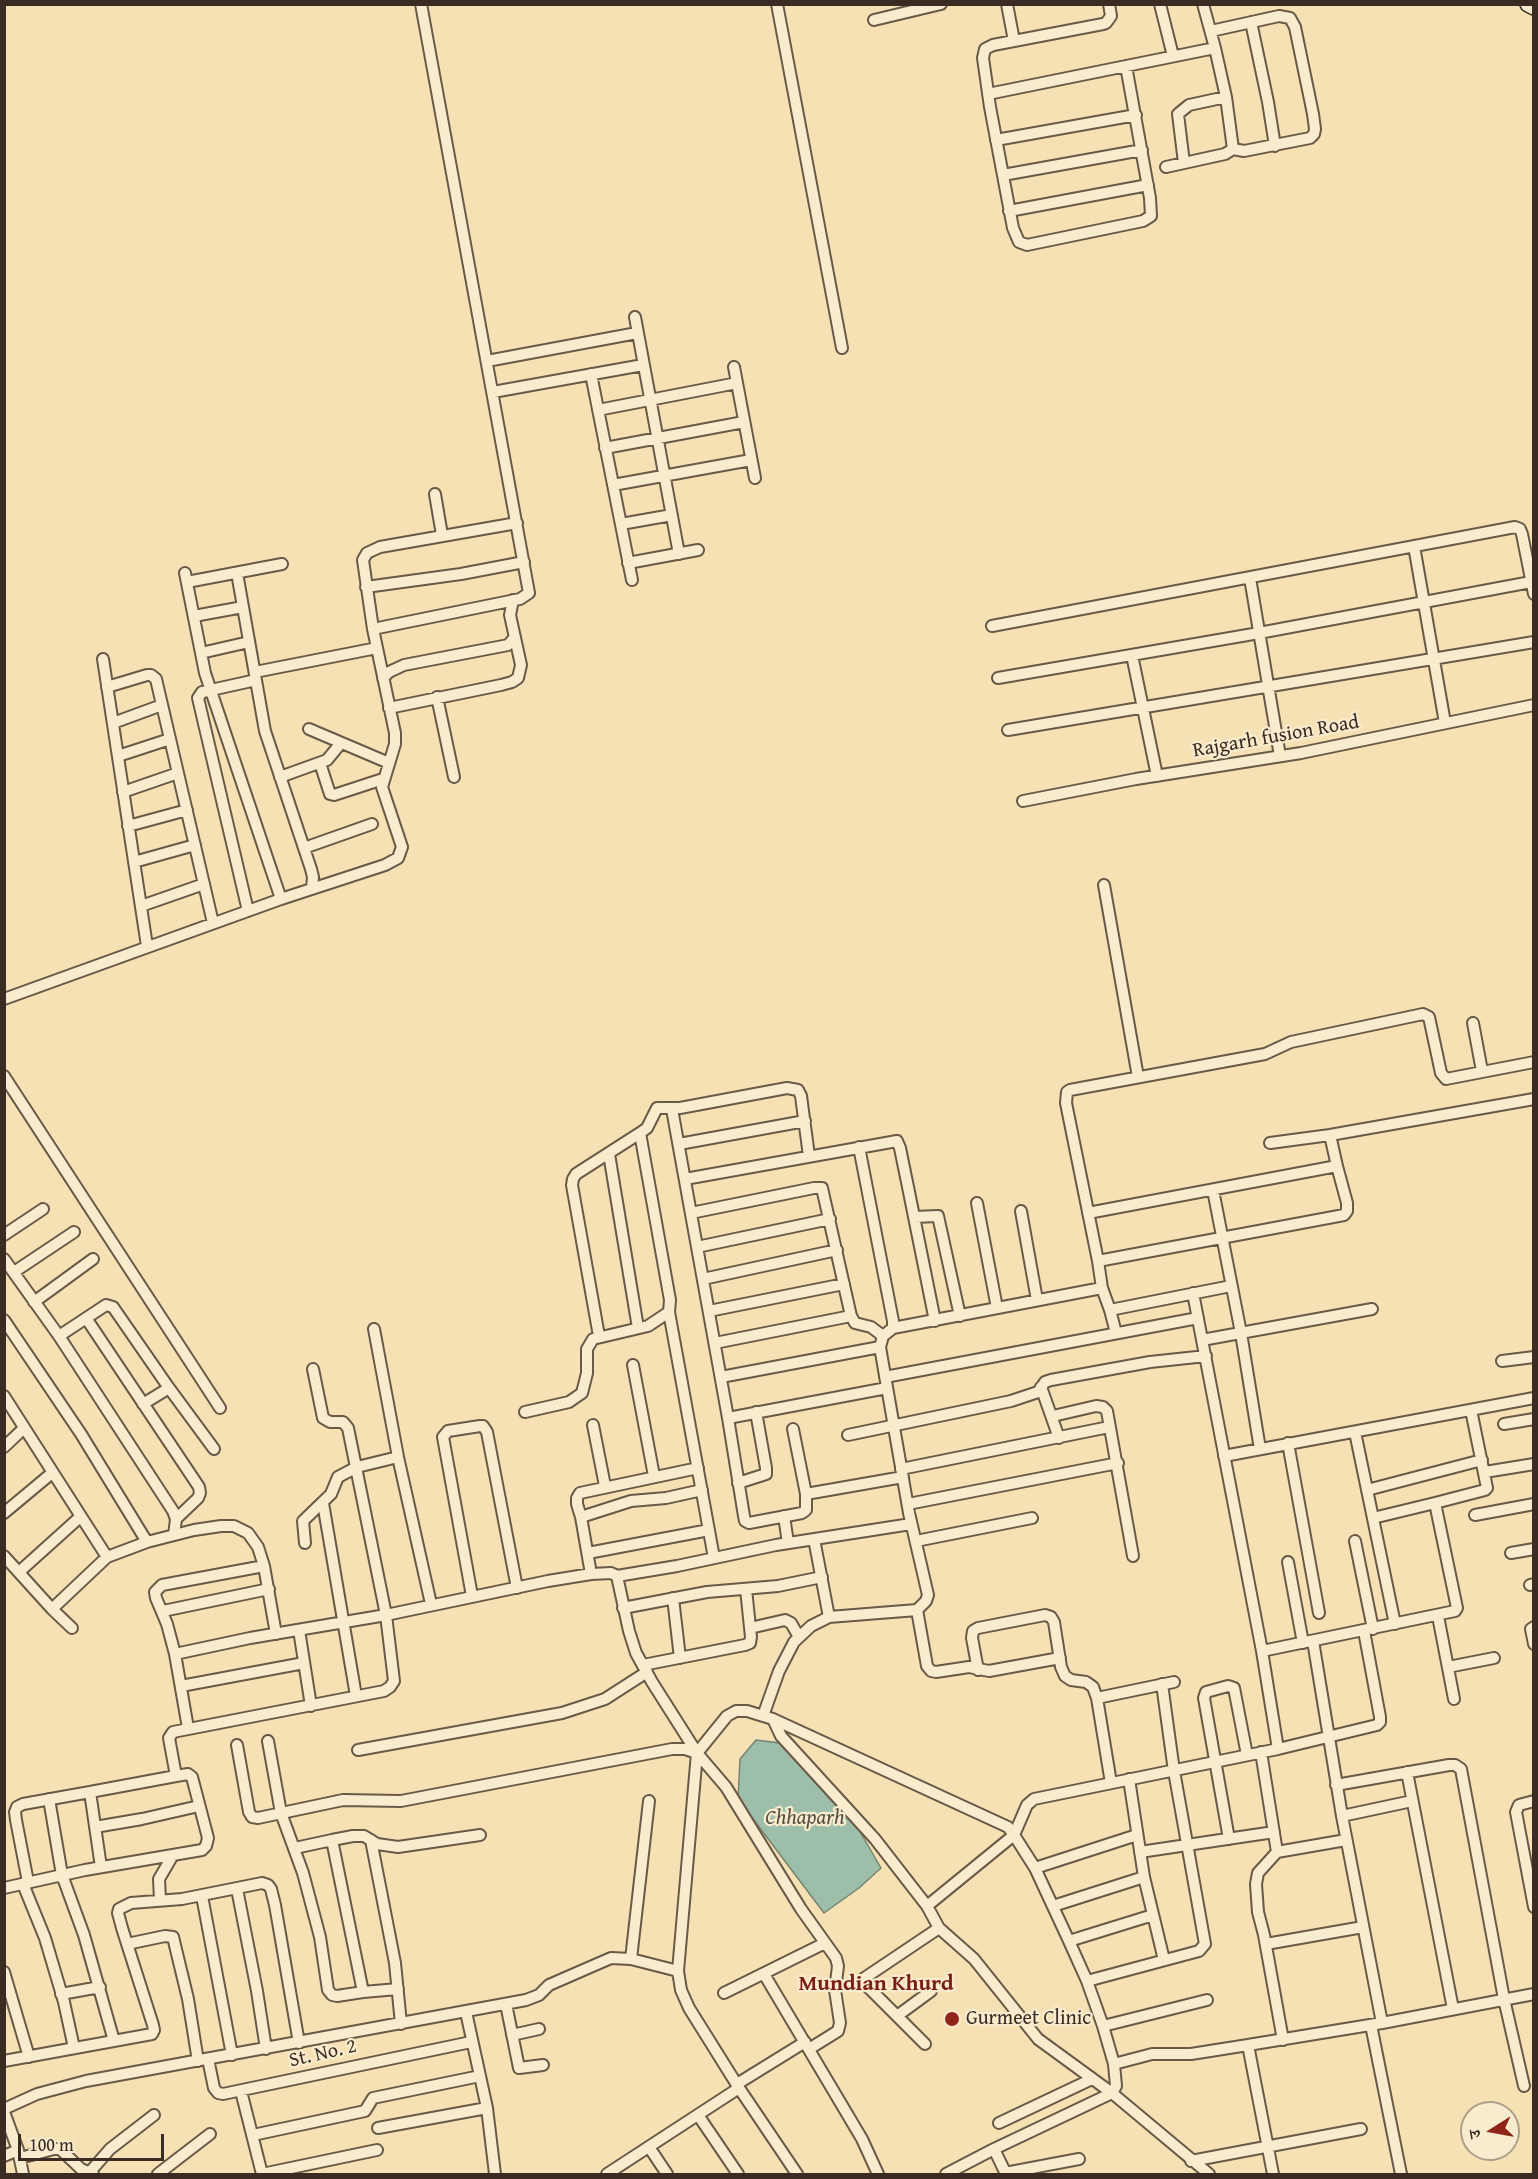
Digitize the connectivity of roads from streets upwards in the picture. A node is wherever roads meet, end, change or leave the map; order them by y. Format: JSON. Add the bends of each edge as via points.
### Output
{"nodes":[{"id":1,"x":421,"y":4,"type":"edge"},
{"id":2,"x":777,"y":4,"type":"edge"},
{"id":3,"x":941,"y":4,"type":"edge"},
{"id":4,"x":1007,"y":4,"type":"edge"},
{"id":5,"x":1109,"y":4,"type":"edge"},
{"id":6,"x":1160,"y":4,"type":"edge"},
{"id":7,"x":1203,"y":4,"type":"edge"},
{"id":8,"x":1528,"y":4,"type":"edge"},
{"id":9,"x":1533,"y":7,"type":"edge"},
{"id":10,"x":874,"y":20,"type":"dead end"},
{"id":11,"x":1251,"y":22,"type":"junction"},
{"id":12,"x":1211,"y":31,"type":"junction"},
{"id":13,"x":1014,"y":41,"type":"junction"},
{"id":14,"x":1215,"y":48,"type":"junction"},
{"id":15,"x":1173,"y":56,"type":"junction"},
{"id":16,"x":1126,"y":66,"type":"junction"},
{"id":17,"x":988,"y":94,"type":"junction"},
{"id":18,"x":1226,"y":97,"type":"junction"},
{"id":19,"x":1136,"y":115,"type":"junction"},
{"id":20,"x":996,"y":140,"type":"junction"},
{"id":21,"x":1275,"y":146,"type":"junction"},
{"id":22,"x":1233,"y":149,"type":"junction"},
{"id":23,"x":1142,"y":150,"type":"junction"},
{"id":24,"x":1184,"y":163,"type":"junction"},
{"id":25,"x":1166,"y":167,"type":"dead end"},
{"id":26,"x":1003,"y":175,"type":"junction"},
{"id":27,"x":1148,"y":185,"type":"junction"},
{"id":28,"x":1009,"y":211,"type":"junction"},
{"id":29,"x":635,"y":317,"type":"dead end"},
{"id":30,"x":637,"y":333,"type":"junction"},
{"id":31,"x":842,"y":348,"type":"dead end"},
{"id":32,"x":487,"y":361,"type":"junction"},
{"id":33,"x":643,"y":364,"type":"junction"},
{"id":34,"x":734,"y":367,"type":"dead end"},
{"id":35,"x":591,"y":374,"type":"junction"},
{"id":36,"x":737,"y":383,"type":"junction"},
{"id":37,"x":493,"y":392,"type":"junction"},
{"id":38,"x":650,"y":400,"type":"junction"},
{"id":39,"x":598,"y":410,"type":"junction"},
{"id":40,"x":744,"y":422,"type":"junction"},
{"id":41,"x":657,"y":438,"type":"junction"},
{"id":42,"x":605,"y":448,"type":"junction"},
{"id":43,"x":751,"y":460,"type":"junction"},
{"id":44,"x":665,"y":476,"type":"junction"},
{"id":45,"x":755,"y":478,"type":"dead end"},
{"id":46,"x":613,"y":485,"type":"junction"},
{"id":47,"x":435,"y":494,"type":"dead end"},
{"id":48,"x":672,"y":515,"type":"junction"},
{"id":49,"x":517,"y":524,"type":"junction"},
{"id":50,"x":621,"y":524,"type":"junction"},
{"id":51,"x":442,"y":536,"type":"junction"},
{"id":52,"x":1414,"y":546,"type":"junction"},
{"id":53,"x":698,"y":550,"type":"dead end"},
{"id":54,"x":679,"y":554,"type":"junction"},
{"id":55,"x":1530,"y":557,"type":"edge"},
{"id":56,"x":525,"y":562,"type":"junction"},
{"id":57,"x":628,"y":563,"type":"junction"},
{"id":58,"x":282,"y":564,"type":"dead end"},
{"id":59,"x":237,"y":573,"type":"junction"},
{"id":60,"x":1250,"y":578,"type":"junction"},
{"id":61,"x":632,"y":580,"type":"dead end"},
{"id":62,"x":1531,"y":582,"type":"junction"},
{"id":63,"x":366,"y":587,"type":"junction"},
{"id":64,"x":1533,"y":594,"type":"edge"},
{"id":65,"x":513,"y":600,"type":"junction"},
{"id":66,"x":1424,"y":603,"type":"junction"},
{"id":67,"x":243,"y":607,"type":"junction"},
{"id":68,"x":194,"y":616,"type":"junction"},
{"id":69,"x":992,"y":626,"type":"dead end"},
{"id":70,"x":373,"y":630,"type":"junction"},
{"id":71,"x":1259,"y":633,"type":"junction"},
{"id":72,"x":514,"y":637,"type":"junction"},
{"id":73,"x":249,"y":642,"type":"junction"},
{"id":74,"x":1533,"y":642,"type":"edge"},
{"id":75,"x":377,"y":648,"type":"junction"},
{"id":76,"x":201,"y":653,"type":"junction"},
{"id":77,"x":1132,"y":655,"type":"junction"},
{"id":78,"x":103,"y":659,"type":"dead end"},
{"id":79,"x":1434,"y":660,"type":"junction"},
{"id":80,"x":256,"y":676,"type":"junction"},
{"id":81,"x":383,"y":678,"type":"junction"},
{"id":82,"x":998,"y":678,"type":"dead end"},
{"id":83,"x":107,"y":687,"type":"junction"},
{"id":84,"x":1269,"y":688,"type":"junction"},
{"id":85,"x":211,"y":690,"type":"junction"},
{"id":86,"x":437,"y":697,"type":"junction"},
{"id":87,"x":162,"y":705,"type":"junction"},
{"id":88,"x":1533,"y":705,"type":"edge"},
{"id":89,"x":389,"y":708,"type":"junction"},
{"id":90,"x":1143,"y":709,"type":"junction"},
{"id":91,"x":113,"y":723,"type":"junction"},
{"id":92,"x":1445,"y":723,"type":"junction"},
{"id":93,"x":309,"y":729,"type":"dead end"},
{"id":94,"x":1008,"y":730,"type":"dead end"},
{"id":95,"x":170,"y":739,"type":"junction"},
{"id":96,"x":341,"y":743,"type":"junction"},
{"id":97,"x":118,"y":756,"type":"junction"},
{"id":98,"x":1280,"y":756,"type":"junction"},
{"id":99,"x":320,"y":763,"type":"junction"},
{"id":100,"x":389,"y":763,"type":"junction"},
{"id":101,"x":178,"y":773,"type":"junction"},
{"id":102,"x":1157,"y":776,"type":"junction"},
{"id":103,"x":280,"y":777,"type":"junction"},
{"id":104,"x":454,"y":777,"type":"dead end"},
{"id":105,"x":383,"y":779,"type":"junction"},
{"id":106,"x":123,"y":792,"type":"junction"},
{"id":107,"x":1023,"y":801,"type":"dead end"},
{"id":108,"x":187,"y":810,"type":"junction"},
{"id":109,"x":372,"y":824,"type":"dead end"},
{"id":110,"x":128,"y":826,"type":"junction"},
{"id":111,"x":195,"y":845,"type":"junction"},
{"id":112,"x":304,"y":848,"type":"junction"},
{"id":113,"x":134,"y":862,"type":"junction"},
{"id":114,"x":204,"y":884,"type":"junction"},
{"id":115,"x":1104,"y":885,"type":"dead end"},
{"id":116,"x":312,"y":888,"type":"junction"},
{"id":117,"x":281,"y":899,"type":"junction"},
{"id":118,"x":141,"y":906,"type":"junction"},
{"id":119,"x":248,"y":911,"type":"junction"},
{"id":120,"x":213,"y":923,"type":"junction"},
{"id":121,"x":147,"y":946,"type":"junction"},
{"id":122,"x":4,"y":999,"type":"edge"},
{"id":123,"x":1473,"y":1023,"type":"dead end"},
{"id":124,"x":1533,"y":1062,"type":"edge"},
{"id":125,"x":1482,"y":1071,"type":"junction"},
{"id":126,"x":4,"y":1076,"type":"edge"},
{"id":127,"x":1138,"y":1077,"type":"junction"},
{"id":128,"x":1533,"y":1100,"type":"edge"},
{"id":129,"x":672,"y":1109,"type":"junction"},
{"id":130,"x":805,"y":1121,"type":"junction"},
{"id":131,"x":640,"y":1133,"type":"junction"},
{"id":132,"x":1330,"y":1134,"type":"junction"},
{"id":133,"x":1270,"y":1143,"type":"dead end"},
{"id":134,"x":679,"y":1144,"type":"junction"},
{"id":135,"x":860,"y":1147,"type":"junction"},
{"id":136,"x":609,"y":1154,"type":"junction"},
{"id":137,"x":809,"y":1156,"type":"junction"},
{"id":138,"x":1337,"y":1166,"type":"junction"},
{"id":139,"x":685,"y":1179,"type":"junction"},
{"id":140,"x":1213,"y":1190,"type":"junction"},
{"id":141,"x":977,"y":1203,"type":"dead end"},
{"id":142,"x":43,"y":1209,"type":"dead end"},
{"id":143,"x":1021,"y":1211,"type":"dead end"},
{"id":144,"x":691,"y":1213,"type":"junction"},
{"id":145,"x":1088,"y":1213,"type":"junction"},
{"id":146,"x":914,"y":1217,"type":"junction"},
{"id":147,"x":830,"y":1219,"type":"junction"},
{"id":148,"x":74,"y":1232,"type":"dead end"},
{"id":149,"x":4,"y":1235,"type":"edge"},
{"id":150,"x":1222,"y":1238,"type":"junction"},
{"id":151,"x":697,"y":1247,"type":"junction"},
{"id":152,"x":837,"y":1250,"type":"junction"},
{"id":153,"x":93,"y":1259,"type":"dead end"},
{"id":154,"x":1098,"y":1261,"type":"junction"},
{"id":155,"x":8,"y":1266,"type":"edge"},
{"id":156,"x":703,"y":1279,"type":"junction"},
{"id":157,"x":844,"y":1284,"type":"junction"},
{"id":158,"x":1231,"y":1286,"type":"junction"},
{"id":159,"x":1102,"y":1288,"type":"junction"},
{"id":160,"x":1193,"y":1293,"type":"junction"},
{"id":161,"x":1037,"y":1300,"type":"junction"},
{"id":162,"x":34,"y":1302,"type":"junction"},
{"id":163,"x":997,"y":1308,"type":"junction"},
{"id":164,"x":1372,"y":1309,"type":"dead end"},
{"id":165,"x":1110,"y":1310,"type":"junction"},
{"id":166,"x":709,"y":1311,"type":"junction"},
{"id":167,"x":669,"y":1312,"type":"junction"},
{"id":168,"x":851,"y":1316,"type":"junction"},
{"id":169,"x":960,"y":1316,"type":"junction"},
{"id":170,"x":86,"y":1318,"type":"junction"},
{"id":171,"x":1198,"y":1318,"type":"junction"},
{"id":172,"x":4,"y":1320,"type":"edge"},
{"id":173,"x":935,"y":1321,"type":"junction"},
{"id":174,"x":638,"y":1328,"type":"junction"},
{"id":175,"x":892,"y":1328,"type":"junction"},
{"id":176,"x":374,"y":1329,"type":"dead end"},
{"id":177,"x":1116,"y":1333,"type":"junction"},
{"id":178,"x":1241,"y":1333,"type":"junction"},
{"id":179,"x":58,"y":1336,"type":"junction"},
{"id":180,"x":599,"y":1336,"type":"junction"},
{"id":181,"x":1202,"y":1340,"type":"junction"},
{"id":182,"x":881,"y":1342,"type":"junction"},
{"id":183,"x":715,"y":1343,"type":"junction"},
{"id":184,"x":1206,"y":1356,"type":"junction"},
{"id":185,"x":1533,"y":1357,"type":"edge"},
{"id":186,"x":1502,"y":1361,"type":"dead end"},
{"id":187,"x":633,"y":1365,"type":"dead end"},
{"id":188,"x":313,"y":1369,"type":"dead end"},
{"id":189,"x":721,"y":1377,"type":"junction"},
{"id":190,"x":886,"y":1383,"type":"junction"},
{"id":191,"x":1041,"y":1388,"type":"junction"},
{"id":192,"x":169,"y":1389,"type":"junction"},
{"id":193,"x":4,"y":1396,"type":"edge"},
{"id":194,"x":1533,"y":1398,"type":"edge"},
{"id":195,"x":143,"y":1404,"type":"junction"},
{"id":196,"x":220,"y":1408,"type":"dead end"},
{"id":197,"x":1471,"y":1410,"type":"junction"},
{"id":198,"x":525,"y":1412,"type":"dead end"},
{"id":199,"x":756,"y":1412,"type":"junction"},
{"id":200,"x":1053,"y":1416,"type":"junction"},
{"id":201,"x":728,"y":1418,"type":"junction"},
{"id":202,"x":1533,"y":1419,"type":"edge"},
{"id":203,"x":1504,"y":1424,"type":"dead end"},
{"id":204,"x":593,"y":1425,"type":"dead end"},
{"id":205,"x":894,"y":1426,"type":"junction"},
{"id":206,"x":1109,"y":1427,"type":"junction"},
{"id":207,"x":24,"y":1428,"type":"junction"},
{"id":208,"x":793,"y":1429,"type":"dead end"},
{"id":209,"x":1355,"y":1432,"type":"junction"},
{"id":210,"x":848,"y":1435,"type":"dead end"},
{"id":211,"x":1059,"y":1438,"type":"junction"},
{"id":212,"x":1288,"y":1443,"type":"junction"},
{"id":213,"x":4,"y":1447,"type":"edge"},
{"id":214,"x":214,"y":1449,"type":"dead end"},
{"id":215,"x":1260,"y":1449,"type":"junction"},
{"id":216,"x":1224,"y":1456,"type":"junction"},
{"id":217,"x":398,"y":1457,"type":"junction"},
{"id":218,"x":1482,"y":1460,"type":"junction"},
{"id":219,"x":1118,"y":1463,"type":"junction"},
{"id":220,"x":1533,"y":1464,"type":"edge"},
{"id":221,"x":357,"y":1467,"type":"junction"},
{"id":222,"x":698,"y":1468,"type":"junction"},
{"id":223,"x":1485,"y":1472,"type":"junction"},
{"id":224,"x":52,"y":1473,"type":"junction"},
{"id":225,"x":902,"y":1473,"type":"junction"},
{"id":226,"x":654,"y":1476,"type":"junction"},
{"id":227,"x":738,"y":1483,"type":"junction"},
{"id":228,"x":605,"y":1486,"type":"junction"},
{"id":229,"x":702,"y":1490,"type":"junction"},
{"id":230,"x":1367,"y":1490,"type":"junction"},
{"id":231,"x":806,"y":1494,"type":"junction"},
{"id":232,"x":323,"y":1503,"type":"junction"},
{"id":233,"x":1435,"y":1503,"type":"junction"},
{"id":234,"x":908,"y":1504,"type":"junction"},
{"id":235,"x":1533,"y":1504,"type":"edge"},
{"id":236,"x":4,"y":1513,"type":"edge"},
{"id":237,"x":1475,"y":1515,"type":"dead end"},
{"id":238,"x":80,"y":1516,"type":"junction"},
{"id":239,"x":581,"y":1516,"type":"junction"},
{"id":240,"x":784,"y":1516,"type":"junction"},
{"id":241,"x":1032,"y":1518,"type":"dead end"},
{"id":242,"x":1373,"y":1518,"type":"junction"},
{"id":243,"x":176,"y":1519,"type":"junction"},
{"id":244,"x":911,"y":1524,"type":"junction"},
{"id":245,"x":709,"y":1530,"type":"junction"},
{"id":246,"x":174,"y":1535,"type":"junction"},
{"id":247,"x":814,"y":1539,"type":"junction"},
{"id":248,"x":916,"y":1541,"type":"junction"},
{"id":249,"x":1355,"y":1541,"type":"dead end"},
{"id":250,"x":147,"y":1542,"type":"junction"},
{"id":251,"x":305,"y":1543,"type":"dead end"},
{"id":252,"x":788,"y":1543,"type":"junction"},
{"id":253,"x":1533,"y":1549,"type":"edge"},
{"id":254,"x":588,"y":1553,"type":"junction"},
{"id":255,"x":1511,"y":1553,"type":"dead end"},
{"id":256,"x":4,"y":1556,"type":"edge"},
{"id":257,"x":1133,"y":1556,"type":"dead end"},
{"id":258,"x":107,"y":1557,"type":"junction"},
{"id":259,"x":714,"y":1558,"type":"junction"},
{"id":260,"x":1288,"y":1562,"type":"dead end"},
{"id":261,"x":264,"y":1566,"type":"junction"},
{"id":262,"x":19,"y":1572,"type":"junction"},
{"id":263,"x":591,"y":1574,"type":"junction"},
{"id":264,"x":617,"y":1576,"type":"junction"},
{"id":265,"x":822,"y":1577,"type":"junction"},
{"id":266,"x":517,"y":1588,"type":"junction"},
{"id":267,"x":269,"y":1589,"type":"junction"},
{"id":268,"x":746,"y":1589,"type":"junction"},
{"id":269,"x":472,"y":1596,"type":"junction"},
{"id":270,"x":673,"y":1598,"type":"junction"},
{"id":271,"x":431,"y":1604,"type":"junction"},
{"id":272,"x":623,"y":1608,"type":"junction"},
{"id":273,"x":52,"y":1609,"type":"junction"},
{"id":274,"x":917,"y":1610,"type":"junction"},
{"id":275,"x":163,"y":1611,"type":"junction"},
{"id":276,"x":1319,"y":1613,"type":"dead end"},
{"id":277,"x":386,"y":1615,"type":"junction"},
{"id":278,"x":1438,"y":1616,"type":"junction"},
{"id":279,"x":829,"y":1617,"type":"junction"},
{"id":280,"x":344,"y":1622,"type":"junction"},
{"id":281,"x":1395,"y":1624,"type":"junction"},
{"id":282,"x":1533,"y":1627,"type":"edge"},
{"id":283,"x":72,"y":1628,"type":"dead end"},
{"id":284,"x":750,"y":1628,"type":"junction"},
{"id":285,"x":299,"y":1630,"type":"junction"},
{"id":286,"x":1368,"y":1630,"type":"junction"},
{"id":287,"x":276,"y":1634,"type":"junction"},
{"id":288,"x":799,"y":1637,"type":"junction"},
{"id":289,"x":1308,"y":1642,"type":"junction"},
{"id":290,"x":1533,"y":1644,"type":"edge"},
{"id":291,"x":1262,"y":1651,"type":"junction"},
{"id":292,"x":175,"y":1654,"type":"junction"},
{"id":293,"x":680,"y":1658,"type":"junction"},
{"id":294,"x":1060,"y":1658,"type":"junction"},
{"id":295,"x":1494,"y":1658,"type":"dead end"},
{"id":296,"x":304,"y":1663,"type":"junction"},
{"id":297,"x":1448,"y":1667,"type":"junction"},
{"id":298,"x":645,"y":1668,"type":"junction"},
{"id":299,"x":978,"y":1670,"type":"junction"},
{"id":300,"x":1174,"y":1682,"type":"dead end"},
{"id":301,"x":1162,"y":1684,"type":"junction"},
{"id":302,"x":181,"y":1686,"type":"junction"},
{"id":303,"x":356,"y":1696,"type":"junction"},
{"id":304,"x":1097,"y":1698,"type":"junction"},
{"id":305,"x":1454,"y":1699,"type":"dead end"},
{"id":306,"x":311,"y":1706,"type":"junction"},
{"id":307,"x":768,"y":1717,"type":"junction"},
{"id":308,"x":188,"y":1728,"type":"junction"},
{"id":309,"x":1329,"y":1738,"type":"junction"},
{"id":310,"x":267,"y":1741,"type":"dead end"},
{"id":311,"x":237,"y":1745,"type":"dead end"},
{"id":312,"x":1278,"y":1749,"type":"junction"},
{"id":313,"x":358,"y":1750,"type":"dead end"},
{"id":314,"x":1261,"y":1752,"type":"junction"},
{"id":315,"x":697,"y":1753,"type":"junction"},
{"id":316,"x":1247,"y":1755,"type":"junction"},
{"id":317,"x":1215,"y":1763,"type":"junction"},
{"id":318,"x":1174,"y":1771,"type":"junction"},
{"id":319,"x":1407,"y":1773,"type":"junction"},
{"id":320,"x":176,"y":1776,"type":"junction"},
{"id":321,"x":1129,"y":1779,"type":"junction"},
{"id":322,"x":1111,"y":1783,"type":"junction"},
{"id":323,"x":1336,"y":1785,"type":"junction"},
{"id":324,"x":90,"y":1792,"type":"junction"},
{"id":325,"x":49,"y":1799,"type":"junction"},
{"id":326,"x":1412,"y":1801,"type":"junction"},
{"id":327,"x":1533,"y":1801,"type":"edge"},
{"id":328,"x":649,"y":1802,"type":"dead end"},
{"id":329,"x":199,"y":1806,"type":"junction"},
{"id":330,"x":281,"y":1813,"type":"junction"},
{"id":331,"x":1342,"y":1816,"type":"junction"},
{"id":332,"x":95,"y":1827,"type":"junction"},
{"id":333,"x":1274,"y":1832,"type":"junction"},
{"id":334,"x":480,"y":1835,"type":"dead end"},
{"id":335,"x":1014,"y":1835,"type":"junction"},
{"id":336,"x":1137,"y":1835,"type":"junction"},
{"id":337,"x":1229,"y":1839,"type":"junction"},
{"id":338,"x":333,"y":1840,"type":"junction"},
{"id":339,"x":371,"y":1840,"type":"junction"},
{"id":340,"x":1346,"y":1840,"type":"junction"},
{"id":341,"x":1188,"y":1845,"type":"junction"},
{"id":342,"x":295,"y":1848,"type":"junction"},
{"id":343,"x":1140,"y":1852,"type":"junction"},
{"id":344,"x":1277,"y":1852,"type":"junction"},
{"id":345,"x":173,"y":1855,"type":"junction"},
{"id":346,"x":101,"y":1867,"type":"junction"},
{"id":347,"x":1035,"y":1868,"type":"junction"},
{"id":348,"x":62,"y":1875,"type":"junction"},
{"id":349,"x":1144,"y":1878,"type":"junction"},
{"id":350,"x":26,"y":1883,"type":"junction"},
{"id":351,"x":4,"y":1888,"type":"edge"},
{"id":352,"x":237,"y":1889,"type":"junction"},
{"id":353,"x":202,"y":1896,"type":"junction"},
{"id":354,"x":160,"y":1900,"type":"junction"},
{"id":355,"x":927,"y":1906,"type":"junction"},
{"id":356,"x":1053,"y":1906,"type":"junction"},
{"id":357,"x":1533,"y":1907,"type":"edge"},
{"id":358,"x":1153,"y":1915,"type":"junction"},
{"id":359,"x":1363,"y":1927,"type":"junction"},
{"id":360,"x":939,"y":1928,"type":"junction"},
{"id":361,"x":1069,"y":1941,"type":"junction"},
{"id":362,"x":825,"y":1943,"type":"junction"},
{"id":363,"x":127,"y":1944,"type":"junction"},
{"id":364,"x":1266,"y":1944,"type":"junction"},
{"id":365,"x":632,"y":1959,"type":"junction"},
{"id":366,"x":1164,"y":1960,"type":"junction"},
{"id":367,"x":678,"y":1971,"type":"junction"},
{"id":368,"x":4,"y":1972,"type":"edge"},
{"id":369,"x":764,"y":1974,"type":"junction"},
{"id":370,"x":1087,"y":1981,"type":"junction"},
{"id":371,"x":100,"y":1987,"type":"junction"},
{"id":372,"x":398,"y":1989,"type":"junction"},
{"id":373,"x":931,"y":1991,"type":"dead end"},
{"id":374,"x":363,"y":1992,"type":"junction"},
{"id":375,"x":61,"y":1994,"type":"junction"},
{"id":376,"x":724,"y":1994,"type":"dead end"},
{"id":377,"x":1533,"y":1994,"type":"edge"},
{"id":378,"x":1504,"y":1999,"type":"junction"},
{"id":379,"x":1207,"y":2000,"type":"dead end"},
{"id":380,"x":506,"y":2004,"type":"junction"},
{"id":381,"x":1454,"y":2008,"type":"junction"},
{"id":382,"x":466,"y":2012,"type":"junction"},
{"id":383,"x":897,"y":2016,"type":"junction"},
{"id":384,"x":401,"y":2024,"type":"junction"},
{"id":385,"x":1377,"y":2024,"type":"junction"},
{"id":386,"x":1103,"y":2026,"type":"junction"},
{"id":387,"x":539,"y":2029,"type":"dead end"},
{"id":388,"x":512,"y":2035,"type":"junction"},
{"id":389,"x":1283,"y":2040,"type":"junction"},
{"id":390,"x":114,"y":2041,"type":"junction"},
{"id":391,"x":471,"y":2042,"type":"junction"},
{"id":392,"x":299,"y":2043,"type":"junction"},
{"id":393,"x":925,"y":2044,"type":"dead end"},
{"id":394,"x":807,"y":2046,"type":"junction"},
{"id":395,"x":1248,"y":2046,"type":"junction"},
{"id":396,"x":74,"y":2048,"type":"junction"},
{"id":397,"x":266,"y":2049,"type":"junction"},
{"id":398,"x":232,"y":2055,"type":"junction"},
{"id":399,"x":29,"y":2057,"type":"junction"},
{"id":400,"x":203,"y":2060,"type":"junction"},
{"id":401,"x":4,"y":2061,"type":"edge"},
{"id":402,"x":1114,"y":2064,"type":"junction"},
{"id":403,"x":543,"y":2066,"type":"dead end"},
{"id":404,"x":480,"y":2076,"type":"junction"},
{"id":405,"x":1092,"y":2079,"type":"junction"},
{"id":406,"x":738,"y":2086,"type":"junction"},
{"id":407,"x":1524,"y":2086,"type":"dead end"},
{"id":408,"x":241,"y":2091,"type":"junction"},
{"id":409,"x":1112,"y":2093,"type":"junction"},
{"id":410,"x":487,"y":2108,"type":"junction"},
{"id":411,"x":4,"y":2110,"type":"edge"},
{"id":412,"x":154,"y":2115,"type":"dead end"},
{"id":413,"x":698,"y":2115,"type":"junction"},
{"id":414,"x":999,"y":2123,"type":"dead end"},
{"id":415,"x":378,"y":2128,"type":"dead end"},
{"id":416,"x":1361,"y":2129,"type":"dead end"},
{"id":417,"x":210,"y":2134,"type":"dead end"},
{"id":418,"x":254,"y":2135,"type":"junction"},
{"id":419,"x":1267,"y":2146,"type":"junction"},
{"id":420,"x":649,"y":2147,"type":"junction"},
{"id":421,"x":994,"y":2149,"type":"junction"},
{"id":422,"x":377,"y":2150,"type":"dead end"},
{"id":423,"x":19,"y":2154,"type":"junction"},
{"id":424,"x":4,"y":2156,"type":"edge"},
{"id":425,"x":1079,"y":2159,"type":"dead end"},
{"id":426,"x":1191,"y":2161,"type":"junction"},
{"id":427,"x":86,"y":2173,"type":"edge"},
{"id":428,"x":259,"y":2173,"type":"edge"},
{"id":429,"x":612,"y":2173,"type":"edge"},
{"id":430,"x":1005,"y":2174,"type":"edge"},
{"id":431,"x":23,"y":2175,"type":"edge"},
{"id":432,"x":158,"y":2175,"type":"edge"},
{"id":433,"x":495,"y":2175,"type":"edge"},
{"id":434,"x":667,"y":2175,"type":"edge"},
{"id":435,"x":738,"y":2175,"type":"edge"},
{"id":436,"x":797,"y":2175,"type":"edge"},
{"id":437,"x":878,"y":2175,"type":"edge"},
{"id":438,"x":946,"y":2175,"type":"edge"},
{"id":439,"x":1209,"y":2175,"type":"edge"},
{"id":440,"x":1273,"y":2175,"type":"edge"},
{"id":441,"x":1401,"y":2175,"type":"edge"}],
"edges":[{"from":1,"to":32,"type":"street"},
{"from":2,"to":31,"type":"street"},
{"from":3,"to":10,"type":"street"},
{"from":4,"to":13,"type":"street"},
{"from":5,"to":13,"type":"street","via":[[1111,16],[1106,23]]},
{"from":6,"to":15,"type":"street"},
{"from":7,"to":12,"type":"street"},
{"from":8,"to":9,"type":"street"},
{"from":11,"to":12,"type":"street"},
{"from":11,"to":21,"type":"street"},
{"from":11,"to":21,"type":"street","via":[[1279,16],[1290,18],[1313,114],[1314,134],[1310,138]]},
{"from":12,"to":14,"type":"street"},
{"from":13,"to":17,"type":"street","via":[[985,49]]},
{"from":14,"to":15,"type":"street"},
{"from":14,"to":18,"type":"street"},
{"from":15,"to":16,"type":"street"},
{"from":16,"to":17,"type":"street"},
{"from":16,"to":19,"type":"street"},
{"from":17,"to":20,"type":"street"},
{"from":18,"to":22,"type":"street"},
{"from":18,"to":24,"type":"street","via":[[1189,105],[1178,114]]},
{"from":19,"to":20,"type":"street"},
{"from":19,"to":23,"type":"street"},
{"from":20,"to":26,"type":"street"},
{"from":21,"to":22,"type":"street"},
{"from":22,"to":24,"type":"street"},
{"from":23,"to":26,"type":"street"},
{"from":23,"to":27,"type":"street"},
{"from":24,"to":25,"type":"street"},
{"from":26,"to":28,"type":"street"},
{"from":27,"to":28,"type":"street"},
{"from":27,"to":28,"type":"street","via":[[1148,218],[1028,245],[1016,238]]},
{"from":29,"to":30,"type":"street"},
{"from":30,"to":32,"type":"street"},
{"from":30,"to":33,"type":"street"},
{"from":32,"to":37,"type":"street"},
{"from":33,"to":35,"type":"street"},
{"from":33,"to":38,"type":"street"},
{"from":34,"to":36,"type":"street"},
{"from":35,"to":37,"type":"street"},
{"from":35,"to":39,"type":"street"},
{"from":36,"to":38,"type":"street"},
{"from":36,"to":40,"type":"street"},
{"from":37,"to":49,"type":"street"},
{"from":38,"to":39,"type":"street"},
{"from":38,"to":41,"type":"street"},
{"from":39,"to":42,"type":"street"},
{"from":40,"to":41,"type":"street"},
{"from":40,"to":43,"type":"street"},
{"from":41,"to":42,"type":"street"},
{"from":41,"to":44,"type":"street"},
{"from":42,"to":46,"type":"street"},
{"from":43,"to":44,"type":"street"},
{"from":43,"to":45,"type":"street"},
{"from":44,"to":46,"type":"street"},
{"from":44,"to":48,"type":"street"},
{"from":46,"to":50,"type":"street"},
{"from":47,"to":51,"type":"street"},
{"from":48,"to":50,"type":"street"},
{"from":48,"to":54,"type":"street"},
{"from":49,"to":51,"type":"street"},
{"from":49,"to":56,"type":"street"},
{"from":50,"to":57,"type":"street"},
{"from":51,"to":63,"type":"street","via":[[367,553],[363,560]]},
{"from":52,"to":55,"type":"street","via":[[1515,527],[1520,528]]},
{"from":52,"to":60,"type":"street"},
{"from":52,"to":66,"type":"street"},
{"from":53,"to":54,"type":"street"},
{"from":54,"to":57,"type":"street"},
{"from":55,"to":62,"type":"street"},
{"from":56,"to":63,"type":"street"},
{"from":56,"to":65,"type":"street","via":[[529,593]]},
{"from":57,"to":61,"type":"street"},
{"from":58,"to":59,"type":"street"},
{"from":59,"to":67,"type":"street"},
{"from":59,"to":68,"type":"street","via":[[186,578]]},
{"from":60,"to":69,"type":"street"},
{"from":60,"to":71,"type":"street"},
{"from":62,"to":64,"type":"street"},
{"from":62,"to":66,"type":"street"},
{"from":63,"to":70,"type":"street"},
{"from":65,"to":70,"type":"street"},
{"from":65,"to":72,"type":"street","via":[[510,615]]},
{"from":66,"to":71,"type":"street"},
{"from":66,"to":79,"type":"street"},
{"from":67,"to":68,"type":"street"},
{"from":67,"to":73,"type":"street"},
{"from":68,"to":76,"type":"street"},
{"from":70,"to":75,"type":"street"},
{"from":71,"to":77,"type":"street"},
{"from":71,"to":84,"type":"street"},
{"from":72,"to":81,"type":"street","via":[[508,645],[404,666]]},
{"from":72,"to":86,"type":"street","via":[[521,665],[518,678]]},
{"from":73,"to":76,"type":"street"},
{"from":73,"to":80,"type":"street"},
{"from":74,"to":79,"type":"street"},
{"from":75,"to":80,"type":"street"},
{"from":75,"to":81,"type":"street"},
{"from":76,"to":85,"type":"street"},
{"from":77,"to":82,"type":"street"},
{"from":77,"to":90,"type":"street"},
{"from":78,"to":83,"type":"street"},
{"from":79,"to":84,"type":"street"},
{"from":79,"to":92,"type":"street"},
{"from":80,"to":85,"type":"street"},
{"from":80,"to":103,"type":"street","via":[[265,731]]},
{"from":81,"to":89,"type":"street"},
{"from":83,"to":87,"type":"street","via":[[151,675],[156,679]]},
{"from":83,"to":91,"type":"street"},
{"from":84,"to":90,"type":"street"},
{"from":84,"to":98,"type":"street"},
{"from":85,"to":117,"type":"street"},
{"from":85,"to":119,"type":"street","via":[[200,695],[198,704]]},
{"from":86,"to":89,"type":"street"},
{"from":86,"to":104,"type":"street"},
{"from":87,"to":91,"type":"street"},
{"from":87,"to":95,"type":"street"},
{"from":88,"to":92,"type":"street","name":"Rajgarh fusion Road"},
{"from":89,"to":100,"type":"street","via":[[395,744]]},
{"from":90,"to":94,"type":"street"},
{"from":90,"to":102,"type":"street"},
{"from":91,"to":97,"type":"street"},
{"from":92,"to":98,"type":"street","name":"Rajgarh fusion Road"},
{"from":93,"to":96,"type":"street"},
{"from":95,"to":97,"type":"street"},
{"from":95,"to":101,"type":"street"},
{"from":96,"to":99,"type":"street","via":[[334,754]]},
{"from":96,"to":100,"type":"street"},
{"from":97,"to":106,"type":"street"},
{"from":98,"to":102,"type":"street","name":"Rajgarh fusion Road"},
{"from":99,"to":103,"type":"street"},
{"from":99,"to":105,"type":"street","via":[[330,794]]},
{"from":100,"to":105,"type":"street"},
{"from":101,"to":106,"type":"street"},
{"from":101,"to":108,"type":"street"},
{"from":102,"to":107,"type":"street","name":"Rajgarh fusion Road"},
{"from":103,"to":112,"type":"street"},
{"from":105,"to":116,"type":"street","via":[[383,795],[402,853],[385,865]]},
{"from":106,"to":110,"type":"street"},
{"from":108,"to":110,"type":"street"},
{"from":108,"to":111,"type":"street"},
{"from":109,"to":112,"type":"street"},
{"from":110,"to":113,"type":"street"},
{"from":111,"to":113,"type":"street"},
{"from":111,"to":114,"type":"street"},
{"from":112,"to":116,"type":"street","via":[[313,877]]},
{"from":113,"to":118,"type":"street"},
{"from":114,"to":118,"type":"street"},
{"from":114,"to":120,"type":"street"},
{"from":115,"to":127,"type":"street"},
{"from":116,"to":117,"type":"street"},
{"from":117,"to":119,"type":"street"},
{"from":118,"to":121,"type":"street"},
{"from":119,"to":120,"type":"street"},
{"from":120,"to":121,"type":"street"},
{"from":121,"to":122,"type":"street"},
{"from":123,"to":125,"type":"street"},
{"from":124,"to":125,"type":"street"},
{"from":125,"to":127,"type":"street","via":[[1451,1079],[1443,1077],[1429,1017],[1422,1014],[1291,1042],[1265,1054]]},
{"from":126,"to":196,"type":"street"},
{"from":127,"to":145,"type":"street","via":[[1067,1092]]},
{"from":128,"to":132,"type":"street"},
{"from":129,"to":130,"type":"street","via":[[793,1088],[801,1096]]},
{"from":129,"to":131,"type":"street","via":[[657,1108]]},
{"from":129,"to":134,"type":"street"},
{"from":130,"to":134,"type":"street"},
{"from":130,"to":137,"type":"street"},
{"from":131,"to":136,"type":"street"},
{"from":131,"to":167,"type":"street"},
{"from":132,"to":133,"type":"street"},
{"from":132,"to":138,"type":"street"},
{"from":134,"to":139,"type":"street"},
{"from":135,"to":137,"type":"street"},
{"from":135,"to":146,"type":"street","via":[[899,1143]]},
{"from":135,"to":175,"type":"street"},
{"from":136,"to":174,"type":"street"},
{"from":136,"to":180,"type":"street","via":[[576,1174],[572,1185]]},
{"from":137,"to":139,"type":"street"},
{"from":138,"to":140,"type":"street"},
{"from":138,"to":150,"type":"street","via":[[1347,1203],[1344,1215]]},
{"from":139,"to":144,"type":"street"},
{"from":140,"to":145,"type":"street"},
{"from":140,"to":150,"type":"street"},
{"from":141,"to":163,"type":"street"},
{"from":142,"to":149,"type":"street"},
{"from":143,"to":161,"type":"street"},
{"from":144,"to":147,"type":"street","via":[[820,1187]]},
{"from":144,"to":151,"type":"street"},
{"from":145,"to":154,"type":"street"},
{"from":146,"to":169,"type":"street","via":[[938,1216]]},
{"from":146,"to":173,"type":"street"},
{"from":147,"to":151,"type":"street"},
{"from":147,"to":152,"type":"street"},
{"from":148,"to":155,"type":"street"},
{"from":150,"to":154,"type":"street"},
{"from":150,"to":158,"type":"street"},
{"from":151,"to":156,"type":"street"},
{"from":152,"to":156,"type":"street"},
{"from":152,"to":157,"type":"street"},
{"from":153,"to":162,"type":"street"},
{"from":154,"to":159,"type":"street"},
{"from":155,"to":162,"type":"street"},
{"from":156,"to":166,"type":"street"},
{"from":157,"to":166,"type":"street"},
{"from":157,"to":168,"type":"street"},
{"from":158,"to":160,"type":"street"},
{"from":158,"to":178,"type":"street"},
{"from":159,"to":161,"type":"street"},
{"from":159,"to":165,"type":"street"},
{"from":160,"to":165,"type":"street"},
{"from":160,"to":171,"type":"street"},
{"from":161,"to":163,"type":"street"},
{"from":162,"to":179,"type":"street"},
{"from":163,"to":169,"type":"street"},
{"from":164,"to":178,"type":"street"},
{"from":165,"to":177,"type":"street"},
{"from":166,"to":183,"type":"street"},
{"from":167,"to":174,"type":"street","via":[[655,1323]]},
{"from":167,"to":222,"type":"street"},
{"from":168,"to":182,"type":"street","via":[[855,1323],[871,1327]]},
{"from":168,"to":183,"type":"street"},
{"from":169,"to":173,"type":"street"},
{"from":170,"to":179,"type":"street"},
{"from":170,"to":192,"type":"street","via":[[106,1305],[113,1307]]},
{"from":170,"to":195,"type":"street"},
{"from":171,"to":177,"type":"street"},
{"from":171,"to":181,"type":"street"},
{"from":172,"to":250,"type":"street"},
{"from":173,"to":175,"type":"street"},
{"from":174,"to":180,"type":"street"},
{"from":175,"to":182,"type":"street"},
{"from":176,"to":217,"type":"street"},
{"from":177,"to":190,"type":"street"},
{"from":178,"to":181,"type":"street"},
{"from":178,"to":215,"type":"street"},
{"from":179,"to":243,"type":"street"},
{"from":180,"to":198,"type":"street","via":[[589,1343],[582,1393],[569,1402]]},
{"from":181,"to":184,"type":"street"},
{"from":182,"to":189,"type":"street"},
{"from":182,"to":190,"type":"street"},
{"from":183,"to":189,"type":"street"},
{"from":184,"to":191,"type":"street","via":[[1062,1378],[1045,1382]]},
{"from":184,"to":216,"type":"street"},
{"from":185,"to":186,"type":"street"},
{"from":187,"to":226,"type":"street"},
{"from":188,"to":221,"type":"street","via":[[323,1418],[346,1424]]},
{"from":189,"to":201,"type":"street"},
{"from":190,"to":199,"type":"street"},
{"from":190,"to":205,"type":"street"},
{"from":191,"to":200,"type":"street"},
{"from":191,"to":205,"type":"street","via":[[1011,1401]]},
{"from":192,"to":195,"type":"street"},
{"from":192,"to":214,"type":"street"},
{"from":193,"to":207,"type":"street"},
{"from":194,"to":197,"type":"street"},
{"from":195,"to":243,"type":"street","via":[[199,1487],[198,1498]]},
{"from":197,"to":209,"type":"street"},
{"from":197,"to":218,"type":"street"},
{"from":199,"to":201,"type":"street"},
{"from":199,"to":227,"type":"street","via":[[766,1474]]},
{"from":200,"to":206,"type":"street","via":[[1103,1407]]},
{"from":200,"to":211,"type":"street"},
{"from":201,"to":227,"type":"street"},
{"from":202,"to":203,"type":"street"},
{"from":204,"to":228,"type":"street"},
{"from":205,"to":210,"type":"street"},
{"from":205,"to":225,"type":"street"},
{"from":206,"to":211,"type":"street"},
{"from":206,"to":219,"type":"street"},
{"from":207,"to":213,"type":"street"},
{"from":207,"to":224,"type":"street"},
{"from":208,"to":231,"type":"street"},
{"from":209,"to":212,"type":"street"},
{"from":209,"to":230,"type":"street"},
{"from":211,"to":225,"type":"street"},
{"from":212,"to":215,"type":"street"},
{"from":212,"to":276,"type":"street"},
{"from":215,"to":216,"type":"street"},
{"from":216,"to":291,"type":"street"},
{"from":217,"to":221,"type":"street"},
{"from":217,"to":271,"type":"street"},
{"from":218,"to":223,"type":"street"},
{"from":218,"to":230,"type":"street"},
{"from":219,"to":234,"type":"street"},
{"from":219,"to":257,"type":"street"},
{"from":220,"to":223,"type":"street"},
{"from":221,"to":232,"type":"street","via":[[338,1477]]},
{"from":221,"to":277,"type":"street"},
{"from":222,"to":226,"type":"street"},
{"from":222,"to":229,"type":"street"},
{"from":223,"to":233,"type":"street","via":[[1485,1490]]},
{"from":224,"to":236,"type":"street"},
{"from":224,"to":238,"type":"street"},
{"from":225,"to":231,"type":"street"},
{"from":225,"to":234,"type":"street"},
{"from":226,"to":228,"type":"street"},
{"from":227,"to":240,"type":"street","via":[[745,1521]]},
{"from":228,"to":239,"type":"street","via":[[580,1492],[577,1504]]},
{"from":229,"to":239,"type":"street","via":[[631,1501]]},
{"from":229,"to":245,"type":"street"},
{"from":230,"to":242,"type":"street"},
{"from":231,"to":240,"type":"street","via":[[806,1510]]},
{"from":232,"to":251,"type":"street","via":[[303,1521]]},
{"from":232,"to":280,"type":"street"},
{"from":233,"to":242,"type":"street"},
{"from":233,"to":278,"type":"street","via":[[1457,1608],[1453,1613]]},
{"from":234,"to":244,"type":"street"},
{"from":235,"to":237,"type":"street"},
{"from":238,"to":258,"type":"street"},
{"from":238,"to":262,"type":"street"},
{"from":239,"to":254,"type":"street"},
{"from":240,"to":252,"type":"street"},
{"from":241,"to":248,"type":"street"},
{"from":242,"to":281,"type":"street"},
{"from":243,"to":246,"type":"street"},
{"from":244,"to":247,"type":"street"},
{"from":244,"to":248,"type":"street"},
{"from":245,"to":254,"type":"street"},
{"from":245,"to":259,"type":"street"},
{"from":246,"to":250,"type":"street"},
{"from":246,"to":261,"type":"street","via":[[234,1526],[248,1533]]},
{"from":247,"to":252,"type":"street"},
{"from":247,"to":265,"type":"street"},
{"from":248,"to":274,"type":"street","via":[[928,1595]]},
{"from":249,"to":286,"type":"street"},
{"from":250,"to":258,"type":"street"},
{"from":252,"to":259,"type":"street"},
{"from":253,"to":255,"type":"street"},
{"from":254,"to":263,"type":"street"},
{"from":256,"to":262,"type":"street"},
{"from":258,"to":273,"type":"street"},
{"from":259,"to":264,"type":"street"},
{"from":260,"to":289,"type":"street"},
{"from":261,"to":267,"type":"street"},
{"from":261,"to":275,"type":"street","via":[[162,1584],[155,1592]]},
{"from":262,"to":273,"type":"street"},
{"from":263,"to":264,"type":"street"},
{"from":263,"to":266,"type":"street"},
{"from":264,"to":272,"type":"street"},
{"from":265,"to":268,"type":"street"},
{"from":265,"to":279,"type":"street"},
{"from":266,"to":269,"type":"street"},
{"from":266,"to":269,"type":"street","via":[[487,1432],[480,1425],[448,1431],[443,1437]]},
{"from":267,"to":275,"type":"street"},
{"from":267,"to":287,"type":"street"},
{"from":268,"to":270,"type":"street"},
{"from":268,"to":284,"type":"street"},
{"from":269,"to":271,"type":"street"},
{"from":270,"to":272,"type":"street"},
{"from":270,"to":293,"type":"street"},
{"from":271,"to":277,"type":"street"},
{"from":272,"to":298,"type":"street","via":[[628,1631]]},
{"from":273,"to":283,"type":"street"},
{"from":274,"to":279,"type":"street"},
{"from":274,"to":299,"type":"street","via":[[931,1671],[962,1667]]},
{"from":275,"to":292,"type":"street"},
{"from":277,"to":280,"type":"street"},
{"from":277,"to":303,"type":"street","via":[[394,1681],[384,1691]]},
{"from":278,"to":281,"type":"street"},
{"from":278,"to":297,"type":"street"},
{"from":279,"to":288,"type":"street"},
{"from":280,"to":285,"type":"street"},
{"from":280,"to":303,"type":"street"},
{"from":281,"to":286,"type":"street"},
{"from":282,"to":290,"type":"street"},
{"from":284,"to":288,"type":"street","via":[[785,1620]]},
{"from":284,"to":293,"type":"street","via":[[752,1637],[745,1646]]},
{"from":285,"to":287,"type":"street"},
{"from":285,"to":296,"type":"street"},
{"from":286,"to":289,"type":"street"},
{"from":286,"to":309,"type":"street","via":[[1380,1722]]},
{"from":287,"to":292,"type":"street"},
{"from":288,"to":307,"type":"street","via":[[779,1671]]},
{"from":289,"to":291,"type":"street"},
{"from":289,"to":309,"type":"street"},
{"from":291,"to":312,"type":"street"},
{"from":292,"to":302,"type":"street"},
{"from":293,"to":298,"type":"street"},
{"from":294,"to":299,"type":"street"},
{"from":294,"to":299,"type":"street","via":[[1054,1622],[1045,1615],[973,1631]]},
{"from":294,"to":304,"type":"street","via":[[1065,1676],[1086,1682]]},
{"from":295,"to":297,"type":"street"},
{"from":296,"to":302,"type":"street"},
{"from":296,"to":306,"type":"street"},
{"from":297,"to":305,"type":"street"},
{"from":298,"to":313,"type":"street","via":[[606,1699],[562,1713]]},
{"from":298,"to":315,"type":"street"},
{"from":300,"to":301,"type":"street"},
{"from":301,"to":304,"type":"street"},
{"from":301,"to":318,"type":"street"},
{"from":302,"to":308,"type":"street"},
{"from":303,"to":306,"type":"street"},
{"from":304,"to":322,"type":"street"},
{"from":306,"to":308,"type":"street"},
{"from":307,"to":315,"type":"street","via":[[736,1711],[727,1716]]},
{"from":307,"to":335,"type":"street","via":[[1001,1824]]},
{"from":307,"to":355,"type":"street","via":[[875,1839]]},
{"from":308,"to":320,"type":"street","via":[[170,1734]]},
{"from":309,"to":312,"type":"street"},
{"from":309,"to":323,"type":"street"},
{"from":310,"to":330,"type":"street"},
{"from":311,"to":330,"type":"street","via":[[252,1817]]},
{"from":312,"to":314,"type":"street"},
{"from":314,"to":316,"type":"street"},
{"from":314,"to":333,"type":"street"},
{"from":315,"to":330,"type":"street","via":[[672,1749],[401,1801],[343,1800]]},
{"from":315,"to":362,"type":"street","via":[[726,1787]]},
{"from":315,"to":367,"type":"street"},
{"from":316,"to":317,"type":"street"},
{"from":316,"to":317,"type":"street","via":[[1234,1688],[1210,1690],[1204,1695]]},
{"from":317,"to":318,"type":"street"},
{"from":317,"to":337,"type":"street"},
{"from":318,"to":321,"type":"street"},
{"from":318,"to":341,"type":"street"},
{"from":319,"to":323,"type":"street"},
{"from":319,"to":326,"type":"street"},
{"from":319,"to":378,"type":"street","via":[[1455,1765],[1461,1768]]},
{"from":320,"to":324,"type":"street"},
{"from":320,"to":329,"type":"street","via":[[191,1774]]},
{"from":321,"to":322,"type":"street"},
{"from":321,"to":336,"type":"street"},
{"from":322,"to":335,"type":"street","via":[[1030,1801]]},
{"from":323,"to":331,"type":"street"},
{"from":324,"to":325,"type":"street"},
{"from":324,"to":332,"type":"street"},
{"from":325,"to":348,"type":"street"},
{"from":325,"to":350,"type":"street","via":[[23,1804],[15,1812]]},
{"from":326,"to":331,"type":"street"},
{"from":326,"to":381,"type":"street"},
{"from":327,"to":357,"type":"street","via":[[1519,1805],[1516,1812]]},
{"from":328,"to":365,"type":"street"},
{"from":329,"to":332,"type":"street"},
{"from":329,"to":345,"type":"street","via":[[208,1838],[206,1846]]},
{"from":330,"to":342,"type":"street"},
{"from":331,"to":340,"type":"street"},
{"from":332,"to":346,"type":"street"},
{"from":333,"to":337,"type":"street"},
{"from":333,"to":344,"type":"street"},
{"from":334,"to":339,"type":"street","via":[[398,1847]]},
{"from":335,"to":347,"type":"street"},
{"from":335,"to":355,"type":"street"},
{"from":336,"to":343,"type":"street"},
{"from":336,"to":347,"type":"street"},
{"from":337,"to":341,"type":"street"},
{"from":338,"to":339,"type":"street","via":[[353,1836]]},
{"from":338,"to":342,"type":"street"},
{"from":338,"to":374,"type":"street"},
{"from":339,"to":372,"type":"street"},
{"from":340,"to":344,"type":"street"},
{"from":340,"to":359,"type":"street"},
{"from":341,"to":343,"type":"street"},
{"from":341,"to":366,"type":"street","via":[[1205,1944],[1199,1951]]},
{"from":342,"to":374,"type":"street","via":[[320,1937],[328,1990],[337,1996]]},
{"from":343,"to":349,"type":"street"},
{"from":344,"to":364,"type":"street","via":[[1256,1878],[1258,1912]]},
{"from":345,"to":346,"type":"street"},
{"from":345,"to":354,"type":"street","via":[[159,1879]]},
{"from":346,"to":348,"type":"street"},
{"from":347,"to":356,"type":"street"},
{"from":348,"to":350,"type":"street"},
{"from":348,"to":371,"type":"street"},
{"from":349,"to":356,"type":"street"},
{"from":349,"to":358,"type":"street"},
{"from":350,"to":351,"type":"street"},
{"from":350,"to":375,"type":"street"},
{"from":352,"to":353,"type":"street"},
{"from":352,"to":392,"type":"street","via":[[262,1883],[271,1889]]},
{"from":352,"to":397,"type":"street"},
{"from":353,"to":354,"type":"street"},
{"from":353,"to":398,"type":"street"},
{"from":354,"to":363,"type":"street","via":[[131,1903],[119,1909]]},
{"from":355,"to":360,"type":"street"},
{"from":356,"to":361,"type":"street"},
{"from":358,"to":361,"type":"street"},
{"from":358,"to":366,"type":"street"},
{"from":359,"to":364,"type":"street"},
{"from":359,"to":385,"type":"street"},
{"from":360,"to":383,"type":"street","via":[[863,1979]]},
{"from":360,"to":405,"type":"street","via":[[974,1959],[1038,2039]]},
{"from":361,"to":370,"type":"street"},
{"from":362,"to":369,"type":"street"},
{"from":362,"to":394,"type":"street","via":[[838,1966],[835,1990],[840,2024],[832,2036]]},
{"from":363,"to":390,"type":"street","via":[[154,2030],[147,2036]]},
{"from":363,"to":400,"type":"street","via":[[173,1937]]},
{"from":364,"to":389,"type":"street"},
{"from":365,"to":367,"type":"street"},
{"from":365,"to":380,"type":"street","via":[[611,1958],[549,1985],[534,1998]]},
{"from":366,"to":370,"type":"street"},
{"from":367,"to":406,"type":"street","via":[[689,2008]]},
{"from":368,"to":399,"type":"street"},
{"from":369,"to":376,"type":"street"},
{"from":369,"to":394,"type":"street"},
{"from":370,"to":386,"type":"street"},
{"from":371,"to":375,"type":"street"},
{"from":371,"to":390,"type":"street"},
{"from":372,"to":374,"type":"street"},
{"from":372,"to":384,"type":"street"},
{"from":373,"to":383,"type":"street"},
{"from":375,"to":396,"type":"street"},
{"from":377,"to":378,"type":"street"},
{"from":378,"to":381,"type":"street"},
{"from":378,"to":407,"type":"street"},
{"from":379,"to":386,"type":"street"},
{"from":380,"to":382,"type":"street"},
{"from":380,"to":388,"type":"street"},
{"from":381,"to":385,"type":"street"},
{"from":382,"to":384,"type":"street"},
{"from":382,"to":391,"type":"street"},
{"from":383,"to":393,"type":"street"},
{"from":384,"to":392,"type":"street"},
{"from":385,"to":389,"type":"street"},
{"from":385,"to":441,"type":"street"},
{"from":386,"to":402,"type":"street"},
{"from":387,"to":388,"type":"street"},
{"from":388,"to":403,"type":"street","via":[[519,2068]]},
{"from":389,"to":395,"type":"street"},
{"from":390,"to":396,"type":"street"},
{"from":391,"to":404,"type":"street"},
{"from":391,"to":408,"type":"street","name":"St. No. 2"},
{"from":392,"to":397,"type":"street"},
{"from":394,"to":406,"type":"street"},
{"from":394,"to":437,"type":"street","via":[[862,2139]]},
{"from":395,"to":402,"type":"street","via":[[1191,2054],[1152,2054]]},
{"from":395,"to":419,"type":"street"},
{"from":396,"to":399,"type":"street"},
{"from":397,"to":398,"type":"street"},
{"from":398,"to":400,"type":"street"},
{"from":399,"to":401,"type":"street"},
{"from":400,"to":408,"type":"street","name":"St. No. 2","via":[[215,2091]]},
{"from":400,"to":411,"type":"street","via":[[86,2081],[37,2094]]},
{"from":402,"to":409,"type":"street","via":[[1116,2080]]},
{"from":404,"to":410,"type":"street"},
{"from":404,"to":418,"type":"street","via":[[373,2098],[364,2112]]},
{"from":405,"to":409,"type":"street"},
{"from":405,"to":414,"type":"street"},
{"from":406,"to":413,"type":"street"},
{"from":406,"to":436,"type":"street"},
{"from":408,"to":418,"type":"street"},
{"from":409,"to":421,"type":"street"},
{"from":409,"to":426,"type":"street"},
{"from":410,"to":415,"type":"street"},
{"from":410,"to":433,"type":"street"},
{"from":411,"to":423,"type":"street"},
{"from":412,"to":427,"type":"street"},
{"from":413,"to":420,"type":"street"},
{"from":413,"to":435,"type":"street"},
{"from":416,"to":419,"type":"street"},
{"from":417,"to":432,"type":"street"},
{"from":418,"to":428,"type":"street"},
{"from":419,"to":426,"type":"street"},
{"from":419,"to":440,"type":"street"},
{"from":420,"to":429,"type":"street"},
{"from":420,"to":434,"type":"street"},
{"from":421,"to":430,"type":"street"},
{"from":421,"to":438,"type":"street"},
{"from":422,"to":428,"type":"street"},
{"from":423,"to":424,"type":"street"},
{"from":423,"to":427,"type":"street","via":[[60,2149]]},
{"from":423,"to":431,"type":"street"},
{"from":425,"to":430,"type":"street"},
{"from":426,"to":439,"type":"street"}]}
